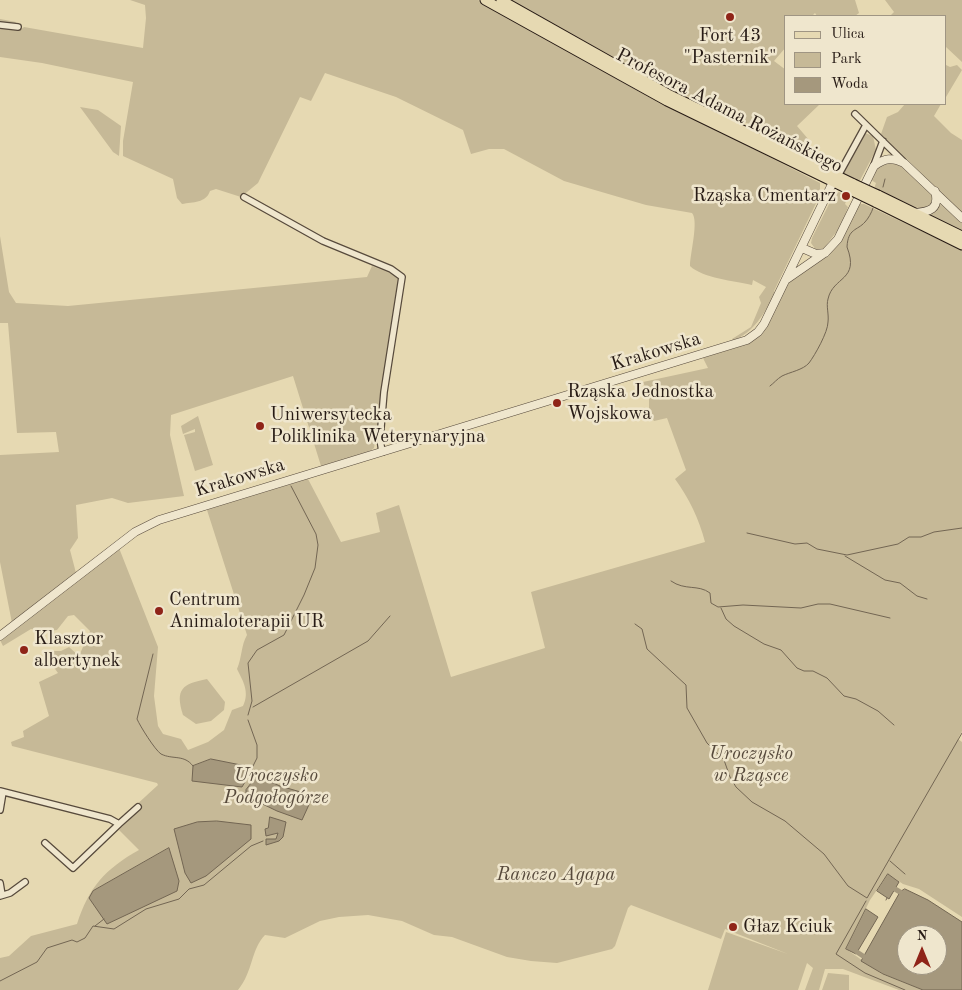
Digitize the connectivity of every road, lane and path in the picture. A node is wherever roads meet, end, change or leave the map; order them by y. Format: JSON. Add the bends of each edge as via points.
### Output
{"nodes":[{"id":1,"x":485,"y":0,"type":"edge"},
{"id":2,"x":501,"y":0,"type":"edge"},
{"id":3,"x":0,"y":25,"type":"edge"},
{"id":4,"x":18,"y":27,"type":"dead end"},
{"id":5,"x":855,"y":114,"type":"dead end"},
{"id":6,"x":866,"y":125,"type":"junction"},
{"id":7,"x":883,"y":141,"type":"junction"},
{"id":8,"x":904,"y":163,"type":"junction"},
{"id":9,"x":874,"y":166,"type":"junction"},
{"id":10,"x":836,"y":179,"type":"junction"},
{"id":11,"x":935,"y":192,"type":"junction"},
{"id":12,"x":244,"y":197,"type":"dead end"},
{"id":13,"x":877,"y":198,"type":"junction"},
{"id":14,"x":913,"y":213,"type":"junction"},
{"id":15,"x":962,"y":218,"type":"edge"},
{"id":16,"x":962,"y":236,"type":"edge"},
{"id":17,"x":962,"y":244,"type":"edge"},
{"id":18,"x":800,"y":251,"type":"junction"},
{"id":19,"x":825,"y":253,"type":"junction"},
{"id":20,"x":817,"y":260,"type":"junction"},
{"id":21,"x":786,"y":280,"type":"junction"},
{"id":22,"x":382,"y":452,"type":"junction"},
{"id":23,"x":0,"y":636,"type":"edge"},
{"id":24,"x":2,"y":792,"type":"edge"},
{"id":25,"x":138,"y":807,"type":"dead end"},
{"id":26,"x":0,"y":810,"type":"edge"},
{"id":27,"x":119,"y":824,"type":"junction"},
{"id":28,"x":45,"y":843,"type":"dead end"},
{"id":29,"x":25,"y":882,"type":"dead end"},
{"id":30,"x":0,"y":883,"type":"edge"},
{"id":31,"x":1,"y":896,"type":"edge"}],
"edges":[{"from":1,"to":10,"type":"main road","name":"Profesora Adama Rożańskiego","via":[[660,98]]},
{"from":2,"to":10,"type":"main road","name":"Profesora Adama Rożańskiego","via":[[668,94]]},
{"from":3,"to":4,"type":"street"},
{"from":5,"to":6,"type":"street"},
{"from":6,"to":7,"type":"street"},
{"from":6,"to":10,"type":"street"},
{"from":7,"to":8,"type":"street"},
{"from":7,"to":9,"type":"street"},
{"from":8,"to":9,"type":"street","via":[[890,158]]},
{"from":8,"to":11,"type":"street"},
{"from":9,"to":19,"type":"street","via":[[840,236]]},
{"from":10,"to":13,"type":"main road","name":"Profesora Adama Rożańskiego","bridge":true},
{"from":10,"to":18,"type":"street","name":"Krakowska"},
{"from":11,"to":14,"type":"street","via":[[934,208]]},
{"from":11,"to":15,"type":"street"},
{"from":12,"to":22,"type":"street","via":[[323,241],[391,269],[402,277],[384,392]]},
{"from":13,"to":14,"type":"main road","name":"Profesora Adama Rożańskiego"},
{"from":13,"to":17,"type":"main road","name":"Profesora Adama Rożańskiego"},
{"from":14,"to":16,"type":"main road","name":"Profesora Adama Rożańskiego"},
{"from":18,"to":19,"type":"street"},
{"from":18,"to":20,"type":"street"},
{"from":18,"to":21,"type":"street","name":"Krakowska"},
{"from":19,"to":20,"type":"street"},
{"from":20,"to":21,"type":"street"},
{"from":21,"to":22,"type":"street","name":"Krakowska","via":[[760,330],[741,343]]},
{"from":22,"to":23,"type":"street","name":"Krakowska","via":[[159,520],[135,532]]},
{"from":24,"to":26,"type":"street"},
{"from":24,"to":27,"type":"street"},
{"from":25,"to":27,"type":"street"},
{"from":27,"to":28,"type":"street","via":[[74,868]]},
{"from":29,"to":31,"type":"street"},
{"from":30,"to":31,"type":"street"}]}
